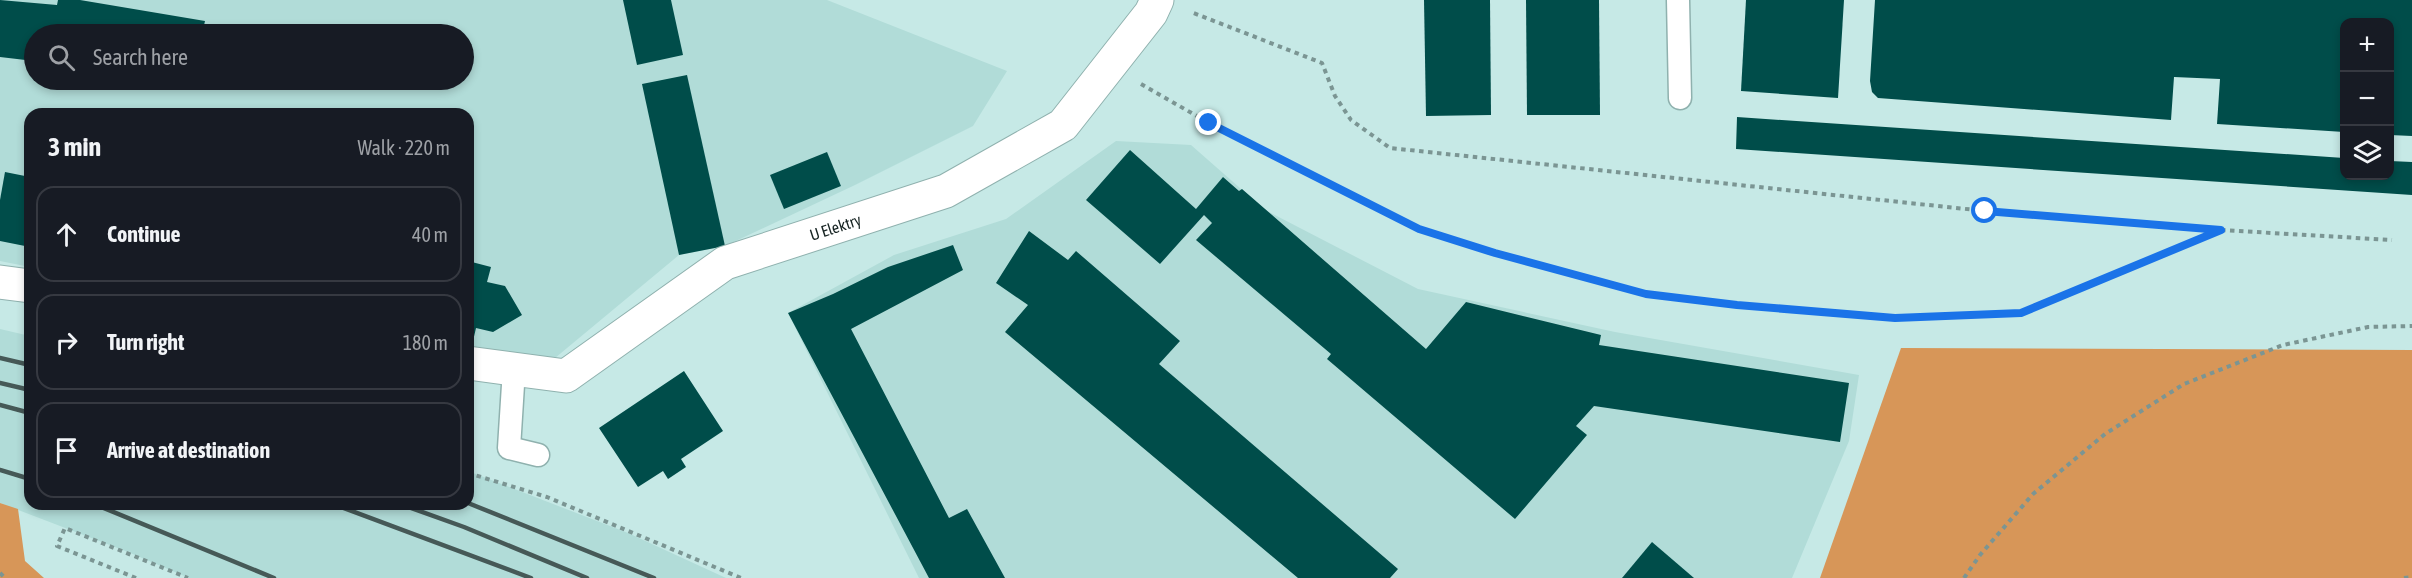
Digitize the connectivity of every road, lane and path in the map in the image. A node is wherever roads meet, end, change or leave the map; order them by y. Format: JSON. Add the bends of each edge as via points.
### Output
{"nodes":[{"id":1,"x":1678,"y":0,"type":"edge"},
{"id":2,"x":1170,"y":4,"type":"edge"},
{"id":3,"x":1149,"y":88,"type":"dead end"},
{"id":4,"x":1680,"y":98,"type":"dead end"},
{"id":5,"x":2221,"y":230,"type":"junction"},
{"id":6,"x":2392,"y":240,"type":"dead end"},
{"id":7,"x":0,"y":282,"type":"edge"},
{"id":8,"x":24,"y":285,"type":"edge"},
{"id":9,"x":2412,"y":326,"type":"edge"},
{"id":10,"x":474,"y":364,"type":"edge"},
{"id":11,"x":514,"y":369,"type":"junction"},
{"id":12,"x":538,"y":455,"type":"dead end"},
{"id":13,"x":474,"y":474,"type":"edge"},
{"id":14,"x":0,"y":573,"type":"edge"},
{"id":15,"x":2412,"y":577,"type":"edge"},
{"id":16,"x":5,"y":578,"type":"edge"},
{"id":17,"x":136,"y":578,"type":"edge"},
{"id":18,"x":188,"y":578,"type":"edge"},
{"id":19,"x":741,"y":578,"type":"edge"},
{"id":20,"x":1964,"y":578,"type":"edge"},
{"id":21,"x":2404,"y":578,"type":"edge"}],
"edges":[{"from":1,"to":4,"type":"lane"},
{"from":2,"to":5,"type":"path","via":[[1322,63],[1335,96],[1351,120],[1390,148],[1985,211]]},
{"from":2,"to":11,"type":"street","name":"U Elektry","via":[[1151,13],[1063,125],[946,191],[725,263],[566,376]]},
{"from":3,"to":5,"type":"path","via":[[1209,123],[1419,229],[1646,294],[1895,318],[2021,313]]},
{"from":5,"to":6,"type":"path"},
{"from":7,"to":8,"type":"street"},
{"from":9,"to":20,"type":"path","via":[[2368,327],[2283,345],[2184,384],[2105,434],[2033,494]]},
{"from":10,"to":11,"type":"street","name":"U Elektry"},
{"from":11,"to":12,"type":"lane","via":[[509,448]]},
{"from":13,"to":19,"type":"path","via":[[547,497]]},
{"from":14,"to":16,"type":"path"},
{"from":15,"to":21,"type":"path"},
{"from":17,"to":18,"type":"path","via":[[57,546],[65,528]]}]}
